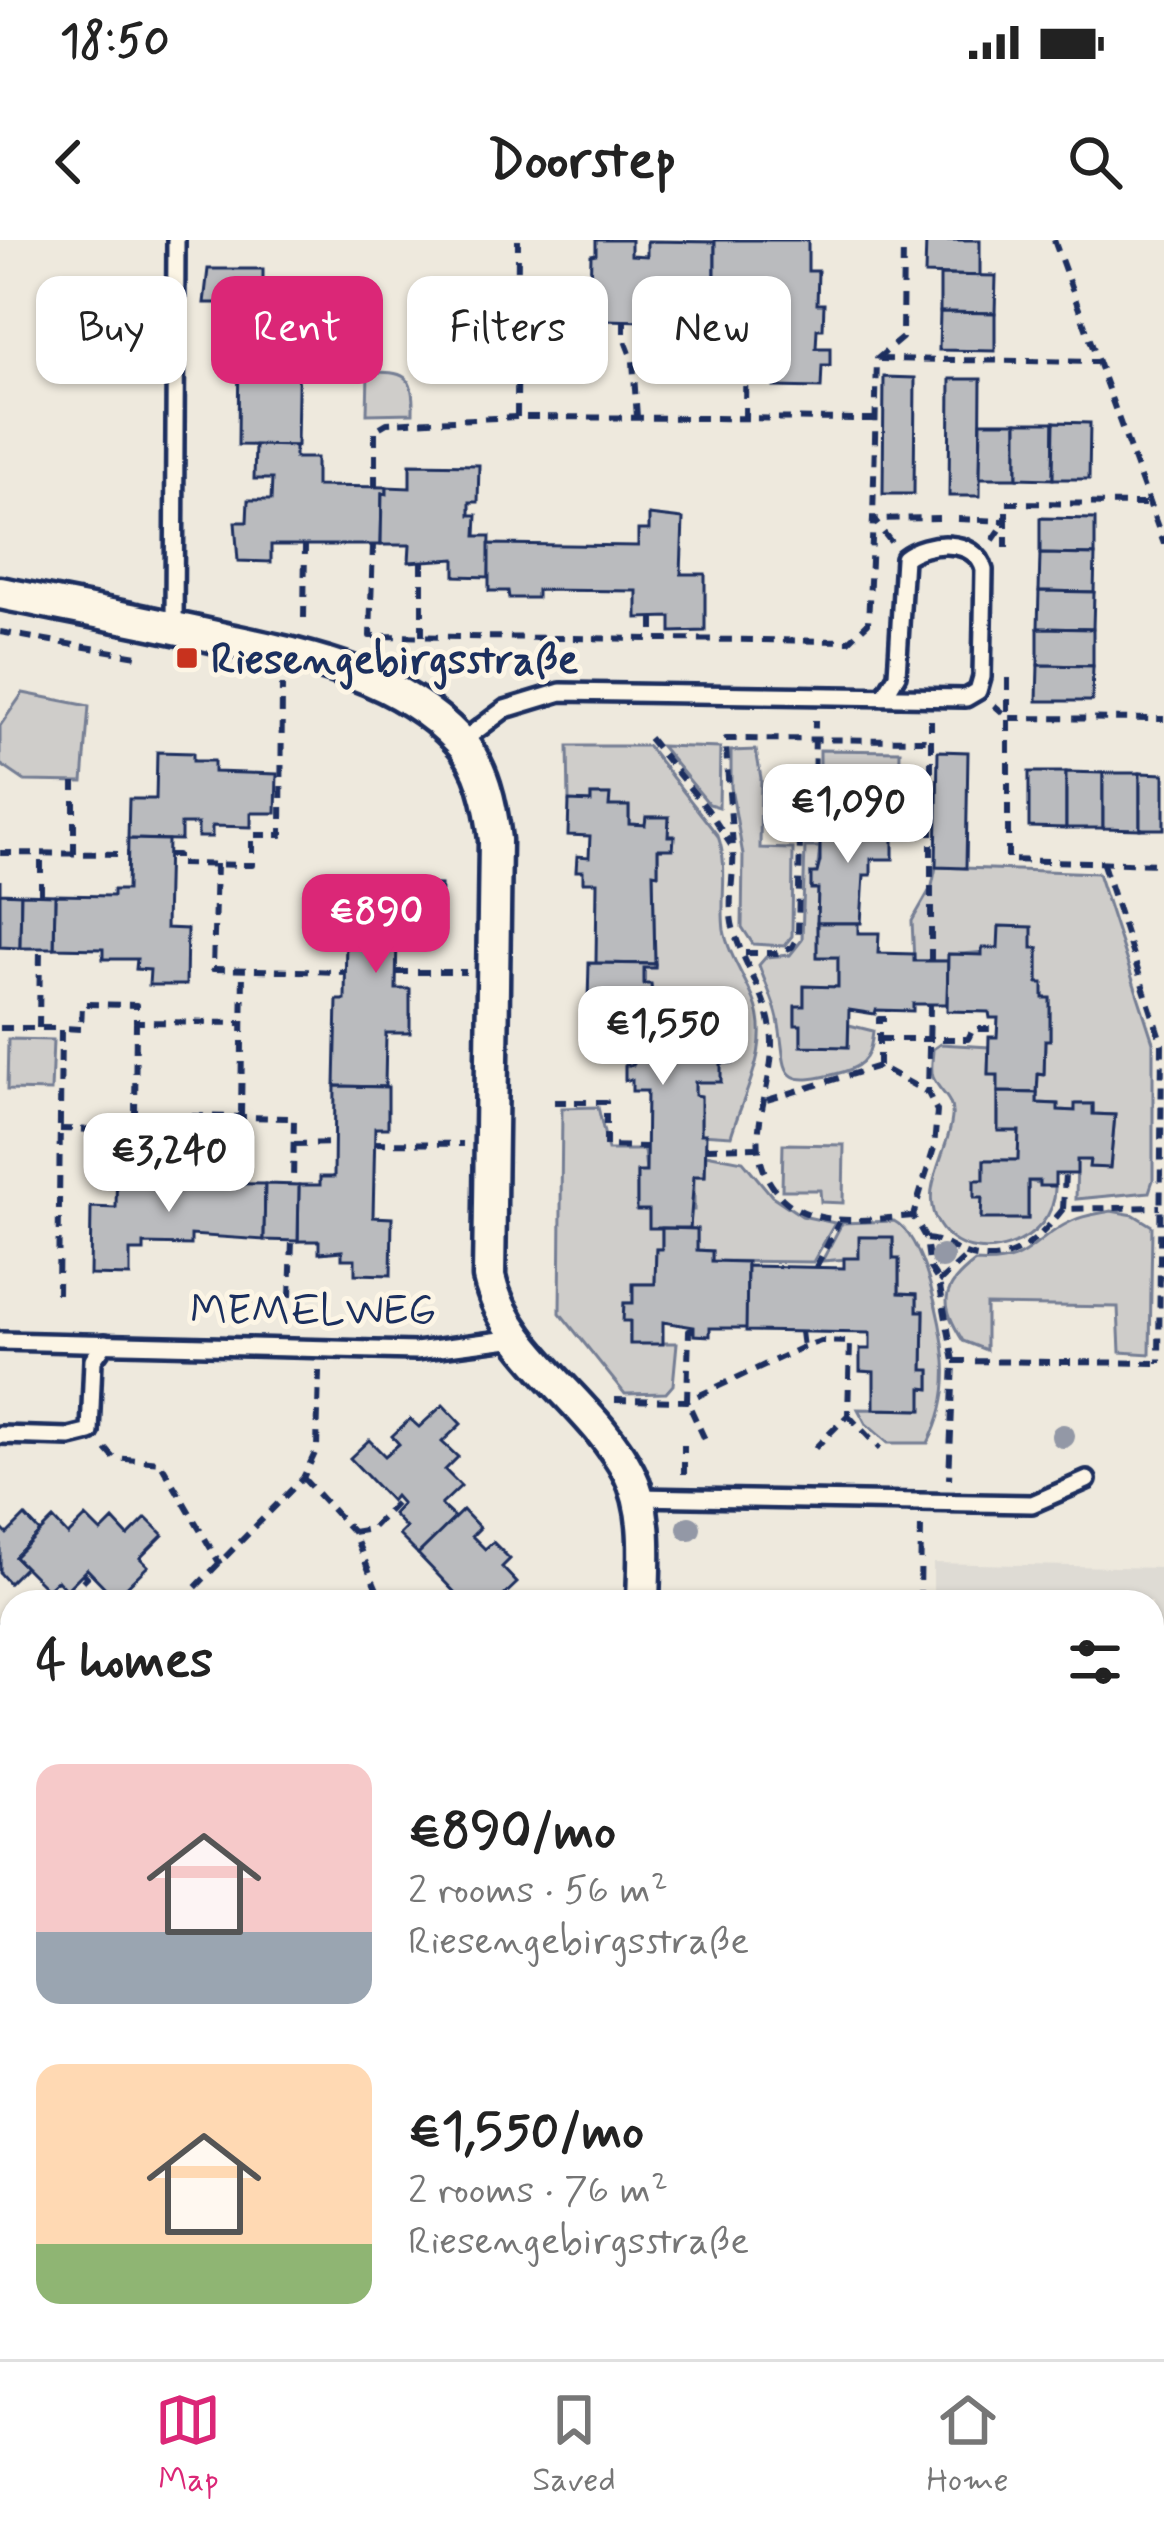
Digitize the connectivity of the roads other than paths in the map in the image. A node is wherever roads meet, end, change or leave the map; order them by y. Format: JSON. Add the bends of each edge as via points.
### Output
{"nodes":[{"id":1,"x":176,"y":240,"type":"edge"},
{"id":2,"x":0,"y":593,"type":"edge"},
{"id":3,"x":174,"y":627,"type":"junction"},
{"id":4,"x":885,"y":694,"type":"junction"},
{"id":5,"x":461,"y":742,"type":"junction"},
{"id":6,"x":520,"y":1337,"type":"junction"},
{"id":7,"x":0,"y":1341,"type":"edge"},
{"id":8,"x":105,"y":1343,"type":"junction"},
{"id":9,"x":0,"y":1436,"type":"edge"},
{"id":10,"x":1088,"y":1480,"type":"dead end"},
{"id":11,"x":637,"y":1497,"type":"junction"},
{"id":12,"x":643,"y":1590,"type":"edge"}],
"edges":[{"from":1,"to":3,"type":"lane"},
{"from":2,"to":3,"type":"street"},
{"from":3,"to":5,"type":"street","via":[[351,671],[422,707]]},
{"from":4,"to":4,"type":"lane","via":[[897,675],[904,558],[916,548],[969,548],[982,559],[978,691],[966,698]]},
{"from":4,"to":5,"type":"lane","via":[[561,692],[506,709]]},
{"from":5,"to":6,"type":"street","via":[[489,796],[495,840],[489,1277]]},
{"from":6,"to":8,"type":"lane","name":"MEMELWEG","via":[[416,1351]]},
{"from":6,"to":11,"type":"street","via":[[618,1455]]},
{"from":7,"to":8,"type":"lane","name":"MEMELWEG"},
{"from":8,"to":9,"type":"lane","via":[[93,1360],[90,1432]]},
{"from":10,"to":11,"type":"lane","via":[[1032,1504]]},
{"from":11,"to":12,"type":"street"}]}
